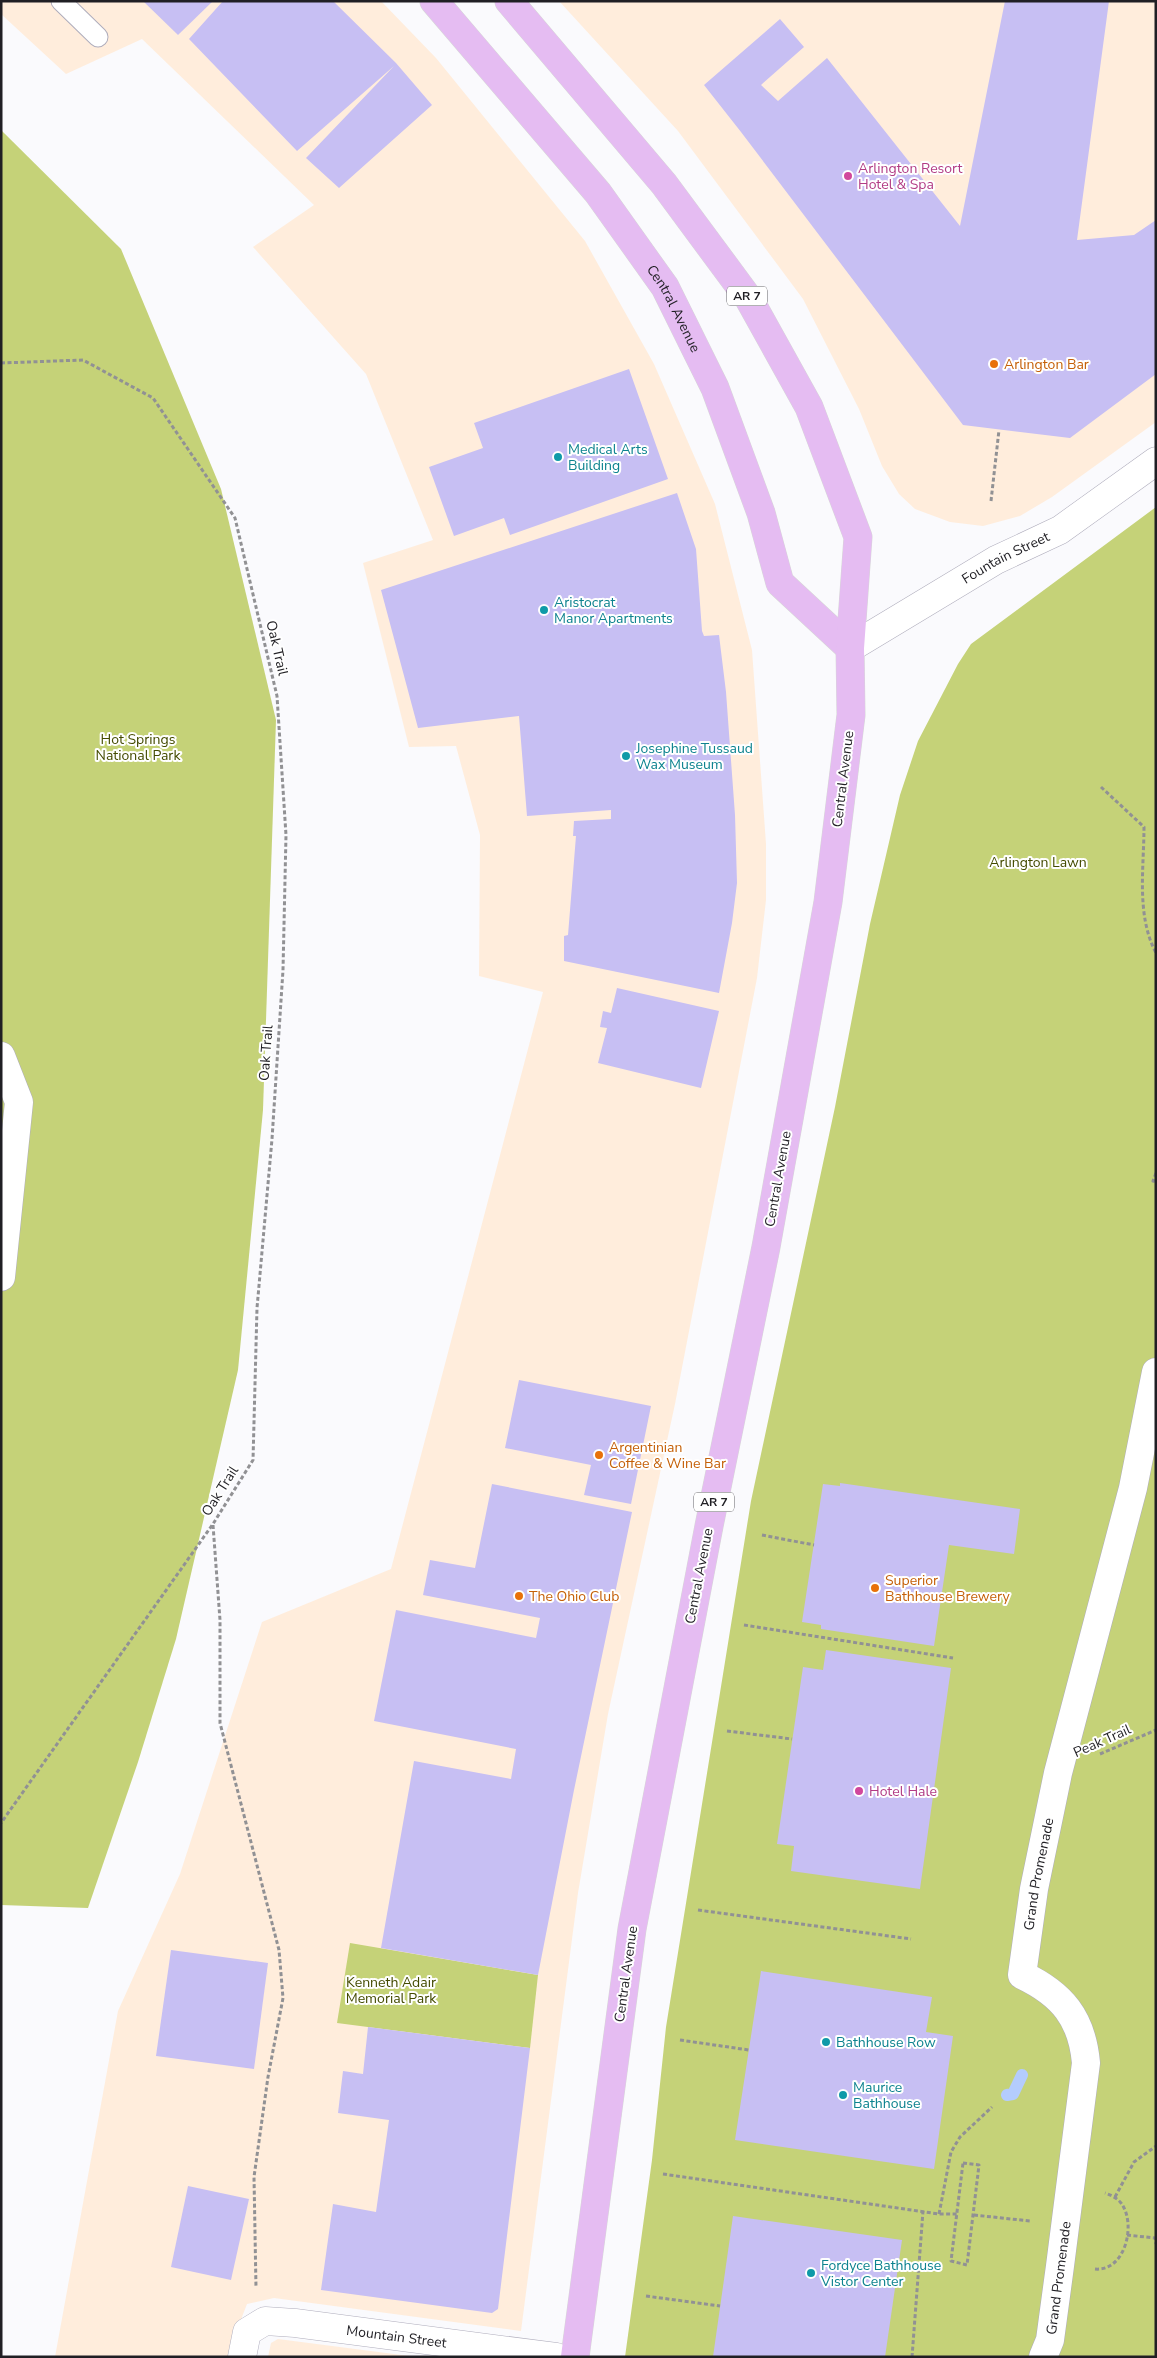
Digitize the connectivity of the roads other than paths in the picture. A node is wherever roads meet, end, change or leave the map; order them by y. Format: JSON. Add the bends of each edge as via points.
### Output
{"nodes":[{"id":1,"x":60,"y":1,"type":"edge"},
{"id":2,"x":434,"y":1,"type":"edge"},
{"id":3,"x":510,"y":1,"type":"edge"},
{"id":4,"x":98,"y":37,"type":"dead end"},
{"id":5,"x":1156,"y":461,"type":"edge"},
{"id":6,"x":850,"y":648,"type":"junction"},
{"id":7,"x":1,"y":1056,"type":"edge"},
{"id":8,"x":1,"y":1277,"type":"edge"},
{"id":9,"x":1156,"y":1372,"type":"edge"},
{"id":10,"x":242,"y":2357,"type":"edge"},
{"id":11,"x":556,"y":2357,"type":"edge"},
{"id":12,"x":575,"y":2357,"type":"edge"},
{"id":13,"x":1043,"y":2357,"type":"edge"}],
"edges":[{"from":1,"to":4,"type":"lane"},
{"from":2,"to":6,"type":"main road","name":"Central Avenue","via":[[598,193],[665,287],[715,388],[761,513],[780,583]]},
{"from":3,"to":6,"type":"main road","name":"Central Avenue","number":"AR 7","via":[[664,184],[743,291],[809,407],[858,537]]},
{"from":5,"to":6,"type":"street","name":"Fountain Street","via":[[1060,530],[996,560]]},
{"from":6,"to":12,"type":"main road","name":"Central Avenue","number":"AR 7","via":[[851,715],[828,902],[766,1247],[632,1929]]},
{"from":7,"to":8,"type":"street","via":[[19,1102]]},
{"from":9,"to":13,"type":"street","name":"Grand Promenade","via":[[1133,1488],[1058,1773],[1034,1889],[1022,1975],[1058,1997],[1077,2025],[1086,2063],[1050,2340]]},
{"from":10,"to":11,"type":"street","name":"Mountain Street","via":[[247,2332],[265,2321]]}]}
